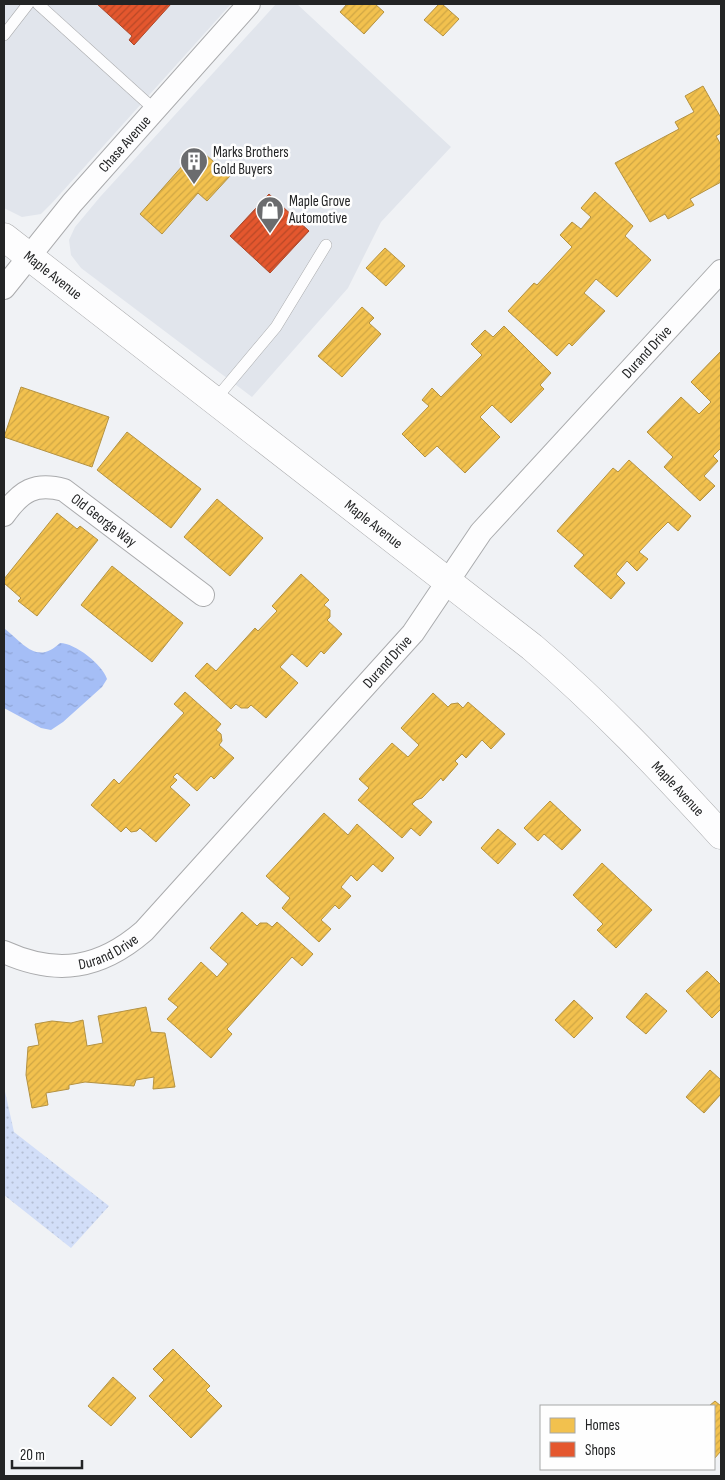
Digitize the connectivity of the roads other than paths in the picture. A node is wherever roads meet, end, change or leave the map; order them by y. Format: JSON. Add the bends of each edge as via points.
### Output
{"nodes":[{"id":1,"x":28,"y":4,"type":"edge"},
{"id":2,"x":38,"y":4,"type":"edge"},
{"id":3,"x":249,"y":4,"type":"edge"},
{"id":4,"x":4,"y":34,"type":"edge"},
{"id":5,"x":155,"y":110,"type":"junction"},
{"id":6,"x":4,"y":237,"type":"edge"},
{"id":7,"x":326,"y":245,"type":"dead end"},
{"id":8,"x":28,"y":256,"type":"junction"},
{"id":9,"x":721,"y":271,"type":"edge"},
{"id":10,"x":4,"y":288,"type":"edge"},
{"id":11,"x":214,"y":401,"type":"junction"},
{"id":12,"x":4,"y":515,"type":"edge"},
{"id":13,"x":449,"y":581,"type":"junction"},
{"id":14,"x":203,"y":595,"type":"dead end"},
{"id":15,"x":721,"y":835,"type":"edge"},
{"id":16,"x":4,"y":952,"type":"edge"}],
"edges":[{"from":1,"to":4,"type":"lane"},
{"from":2,"to":5,"type":"lane"},
{"from":3,"to":5,"type":"street","name":"Chase Avenue"},
{"from":5,"to":8,"type":"street","name":"Chase Avenue"},
{"from":6,"to":8,"type":"main road","name":"Maple Avenue"},
{"from":7,"to":11,"type":"lane","via":[[276,327]]},
{"from":8,"to":10,"type":"street","name":"Chase Avenue"},
{"from":8,"to":11,"type":"main road","name":"Maple Avenue"},
{"from":9,"to":13,"type":"street","name":"Durand Drive","via":[[481,532]]},
{"from":11,"to":13,"type":"main road","name":"Maple Avenue"},
{"from":12,"to":14,"type":"street","name":"Old George Way","via":[[17,498],[36,487],[64,490]]},
{"from":13,"to":15,"type":"main road","name":"Maple Avenue","via":[[579,688]]},
{"from":13,"to":16,"type":"street","name":"Durand Drive","via":[[413,633],[172,901],[126,947],[108,957],[72,966],[39,964]]}]}
